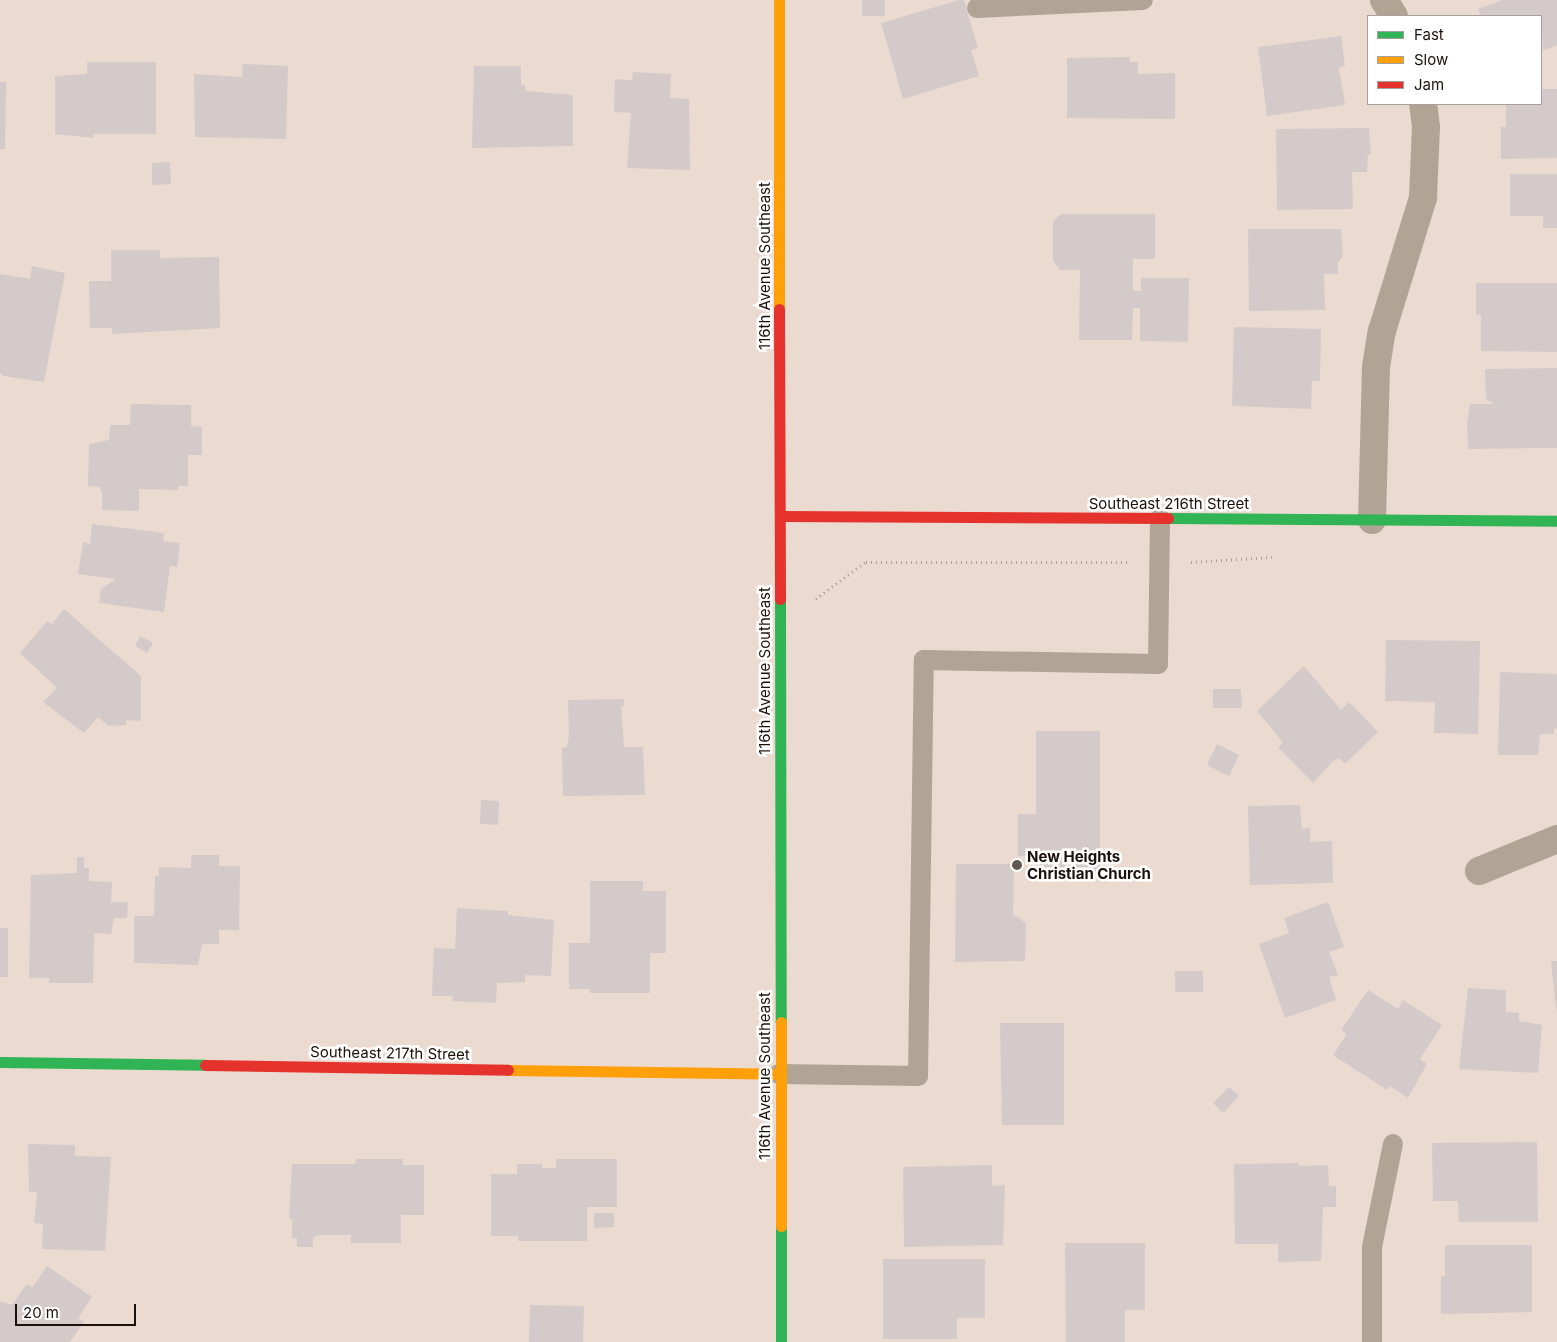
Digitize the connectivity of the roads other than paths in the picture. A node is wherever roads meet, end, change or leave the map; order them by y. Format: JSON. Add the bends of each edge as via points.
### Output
{"nodes":[{"id":1,"x":779,"y":0,"type":"edge"},
{"id":2,"x":1143,"y":0,"type":"edge"},
{"id":3,"x":1384,"y":0,"type":"edge"},
{"id":4,"x":977,"y":8,"type":"dead end"},
{"id":5,"x":1393,"y":15,"type":"edge"},
{"id":6,"x":1423,"y":105,"type":"edge"},
{"id":7,"x":780,"y":516,"type":"junction"},
{"id":8,"x":1160,"y":519,"type":"junction"},
{"id":9,"x":1372,"y":520,"type":"junction"},
{"id":10,"x":1557,"y":520,"type":"edge"},
{"id":11,"x":1557,"y":839,"type":"edge"},
{"id":12,"x":1478,"y":871,"type":"dead end"},
{"id":13,"x":0,"y":1062,"type":"edge"},
{"id":14,"x":779,"y":1074,"type":"junction"},
{"id":15,"x":1393,"y":1144,"type":"dead end"},
{"id":16,"x":781,"y":1342,"type":"edge"},
{"id":17,"x":1372,"y":1342,"type":"edge"}],
"edges":[{"from":1,"to":7,"type":"street","name":"116th Avenue Southeast"},
{"from":2,"to":4,"type":"lane"},
{"from":3,"to":5,"type":"street"},
{"from":6,"to":9,"type":"street","via":[[1426,127],[1423,198],[1382,331],[1376,367]]},
{"from":7,"to":8,"type":"street","name":"Southeast 216th Street"},
{"from":7,"to":14,"type":"street","name":"116th Avenue Southeast"},
{"from":8,"to":9,"type":"street","name":"Southeast 216th Street"},
{"from":8,"to":14,"type":"lane","via":[[1158,664],[924,660],[918,1076]]},
{"from":9,"to":10,"type":"street","name":"Southeast 216th Street"},
{"from":11,"to":12,"type":"street"},
{"from":13,"to":14,"type":"street","name":"Southeast 217th Street"},
{"from":14,"to":16,"type":"street","name":"116th Avenue Southeast"},
{"from":15,"to":17,"type":"lane","via":[[1372,1247]]}]}
